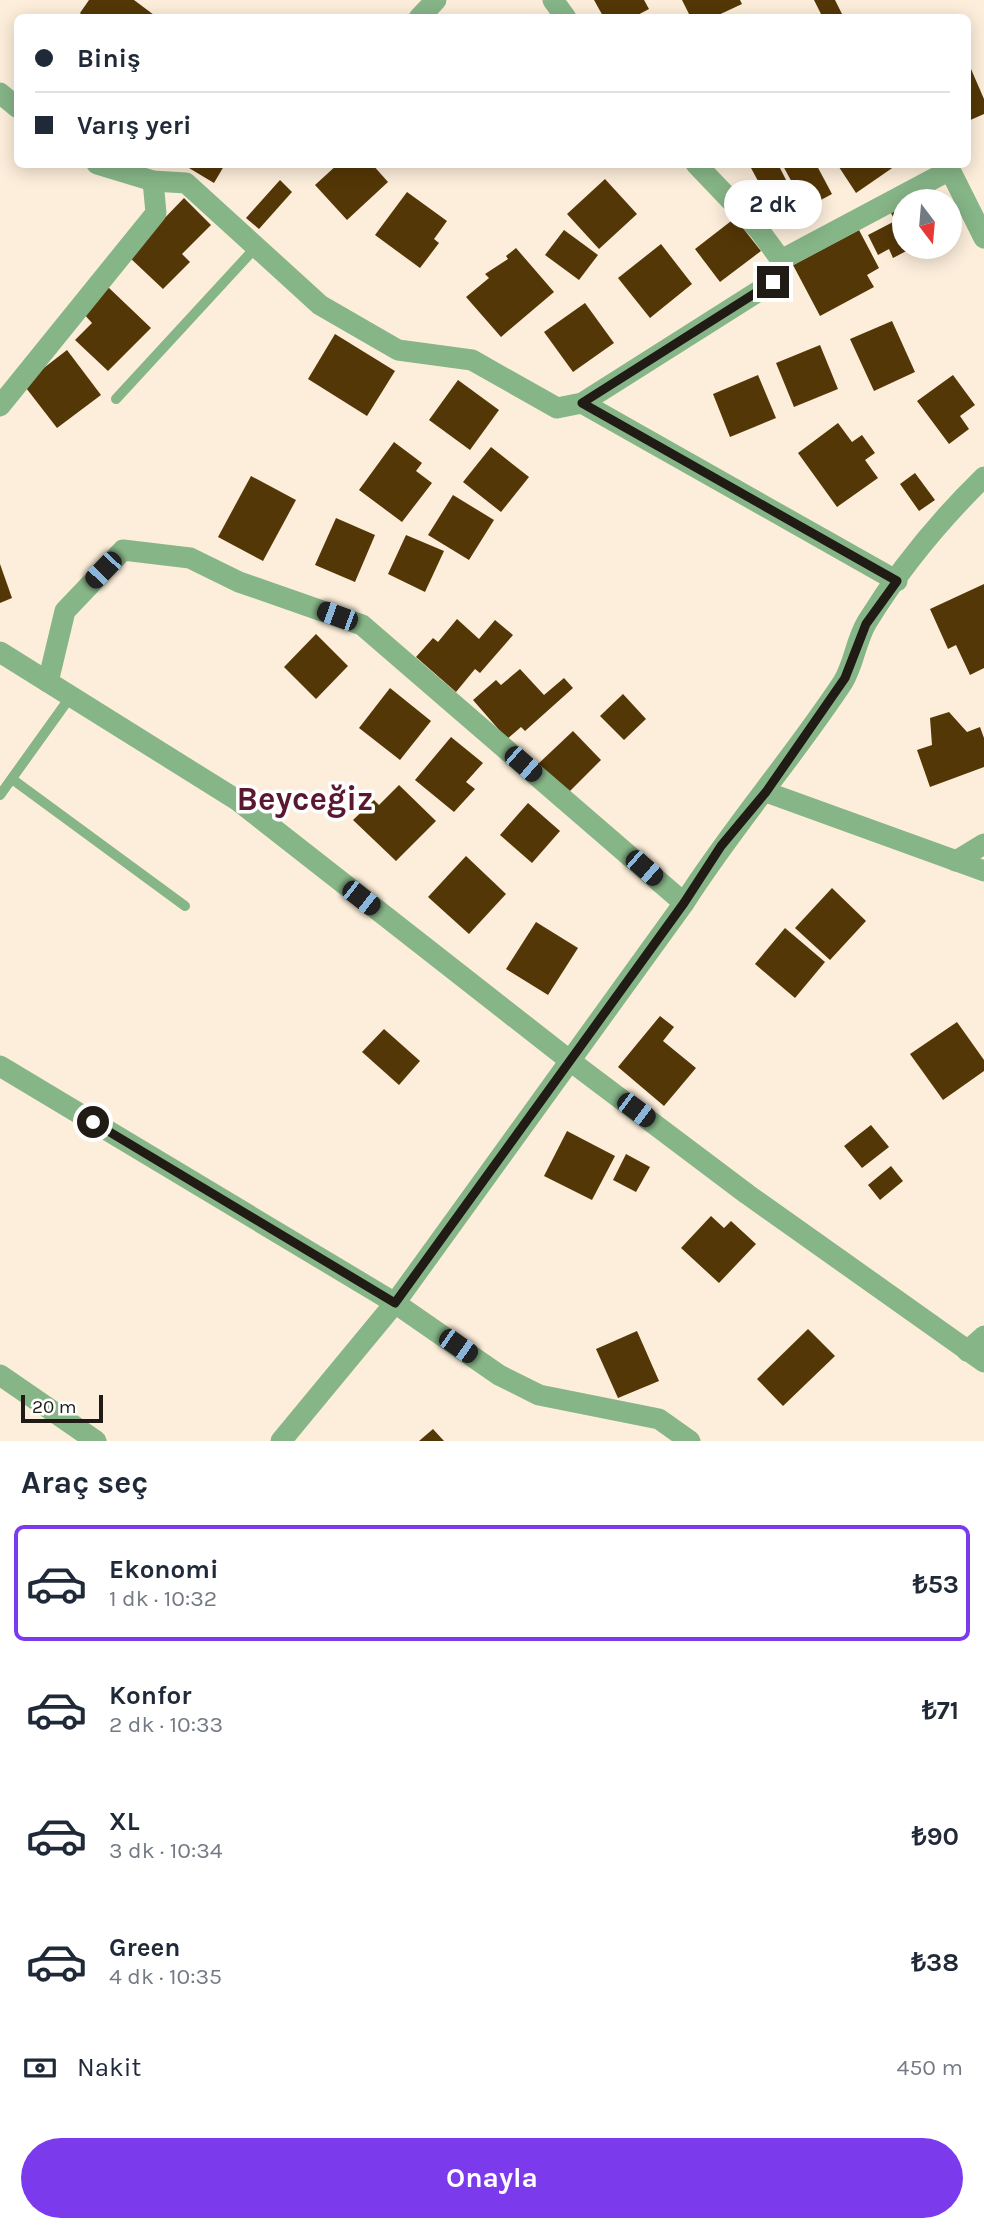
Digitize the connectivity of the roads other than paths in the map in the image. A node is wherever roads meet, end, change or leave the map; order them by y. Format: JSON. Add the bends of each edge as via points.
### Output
{"nodes":[{"id":1,"x":436,"y":0,"type":"edge"},
{"id":2,"x":423,"y":14,"type":"edge"},
{"id":3,"x":0,"y":93,"type":"edge"},
{"id":4,"x":14,"y":105,"type":"edge"},
{"id":5,"x":110,"y":168,"type":"edge"},
{"id":6,"x":700,"y":168,"type":"edge"},
{"id":7,"x":945,"y":168,"type":"edge"},
{"id":8,"x":948,"y":168,"type":"edge"},
{"id":9,"x":153,"y":181,"type":"junction"},
{"id":10,"x":984,"y":238,"type":"edge"},
{"id":11,"x":256,"y":247,"type":"junction"},
{"id":12,"x":781,"y":260,"type":"junction"},
{"id":13,"x":116,"y":400,"type":"dead end"},
{"id":14,"x":582,"y":403,"type":"junction"},
{"id":15,"x":0,"y":406,"type":"edge"},
{"id":16,"x":984,"y":477,"type":"edge"},
{"id":17,"x":897,"y":581,"type":"junction"},
{"id":18,"x":0,"y":652,"type":"edge"},
{"id":19,"x":48,"y":682,"type":"junction"},
{"id":20,"x":71,"y":696,"type":"junction"},
{"id":21,"x":12,"y":779,"type":"junction"},
{"id":22,"x":766,"y":792,"type":"junction"},
{"id":23,"x":0,"y":794,"type":"edge"},
{"id":24,"x":984,"y":844,"type":"edge"},
{"id":25,"x":956,"y":861,"type":"junction"},
{"id":26,"x":984,"y":871,"type":"edge"},
{"id":27,"x":684,"y":903,"type":"junction"},
{"id":28,"x":185,"y":906,"type":"dead end"},
{"id":29,"x":569,"y":1060,"type":"junction"},
{"id":30,"x":0,"y":1066,"type":"edge"},
{"id":31,"x":395,"y":1303,"type":"junction"},
{"id":32,"x":984,"y":1336,"type":"edge"},
{"id":33,"x":976,"y":1357,"type":"edge"},
{"id":34,"x":0,"y":1375,"type":"edge"},
{"id":35,"x":96,"y":1441,"type":"edge"},
{"id":36,"x":281,"y":1441,"type":"edge"},
{"id":37,"x":690,"y":1441,"type":"edge"}],
"edges":[{"from":1,"to":2,"type":"street"},
{"from":3,"to":4,"type":"street"},
{"from":5,"to":9,"type":"street"},
{"from":6,"to":12,"type":"street"},
{"from":7,"to":12,"type":"street"},
{"from":8,"to":10,"type":"street"},
{"from":9,"to":11,"type":"street","via":[[186,183]]},
{"from":9,"to":15,"type":"street","via":[[156,213]]},
{"from":11,"to":13,"type":"lane"},
{"from":11,"to":14,"type":"street","via":[[320,305],[398,350],[472,360],[557,408]]},
{"from":12,"to":14,"type":"street","via":[[773,282]]},
{"from":14,"to":17,"type":"street"},
{"from":16,"to":17,"type":"street","via":[[946,514]]},
{"from":17,"to":22,"type":"street","via":[[866,624],[845,678]]},
{"from":18,"to":19,"type":"street"},
{"from":19,"to":20,"type":"street"},
{"from":19,"to":27,"type":"street","via":[[65,611],[122,550],[190,558],[239,582],[362,625]]},
{"from":20,"to":21,"type":"lane"},
{"from":20,"to":29,"type":"street","via":[[237,800]]},
{"from":21,"to":23,"type":"lane"},
{"from":21,"to":28,"type":"lane"},
{"from":22,"to":25,"type":"street"},
{"from":22,"to":27,"type":"street","via":[[721,846]]},
{"from":24,"to":25,"type":"street"},
{"from":25,"to":26,"type":"street"},
{"from":27,"to":29,"type":"street"},
{"from":29,"to":31,"type":"street"},
{"from":29,"to":33,"type":"street"},
{"from":30,"to":31,"type":"street"},
{"from":31,"to":36,"type":"street"},
{"from":31,"to":37,"type":"street","via":[[499,1375],[539,1395],[659,1419]]},
{"from":32,"to":33,"type":"street"},
{"from":34,"to":35,"type":"street"}]}
